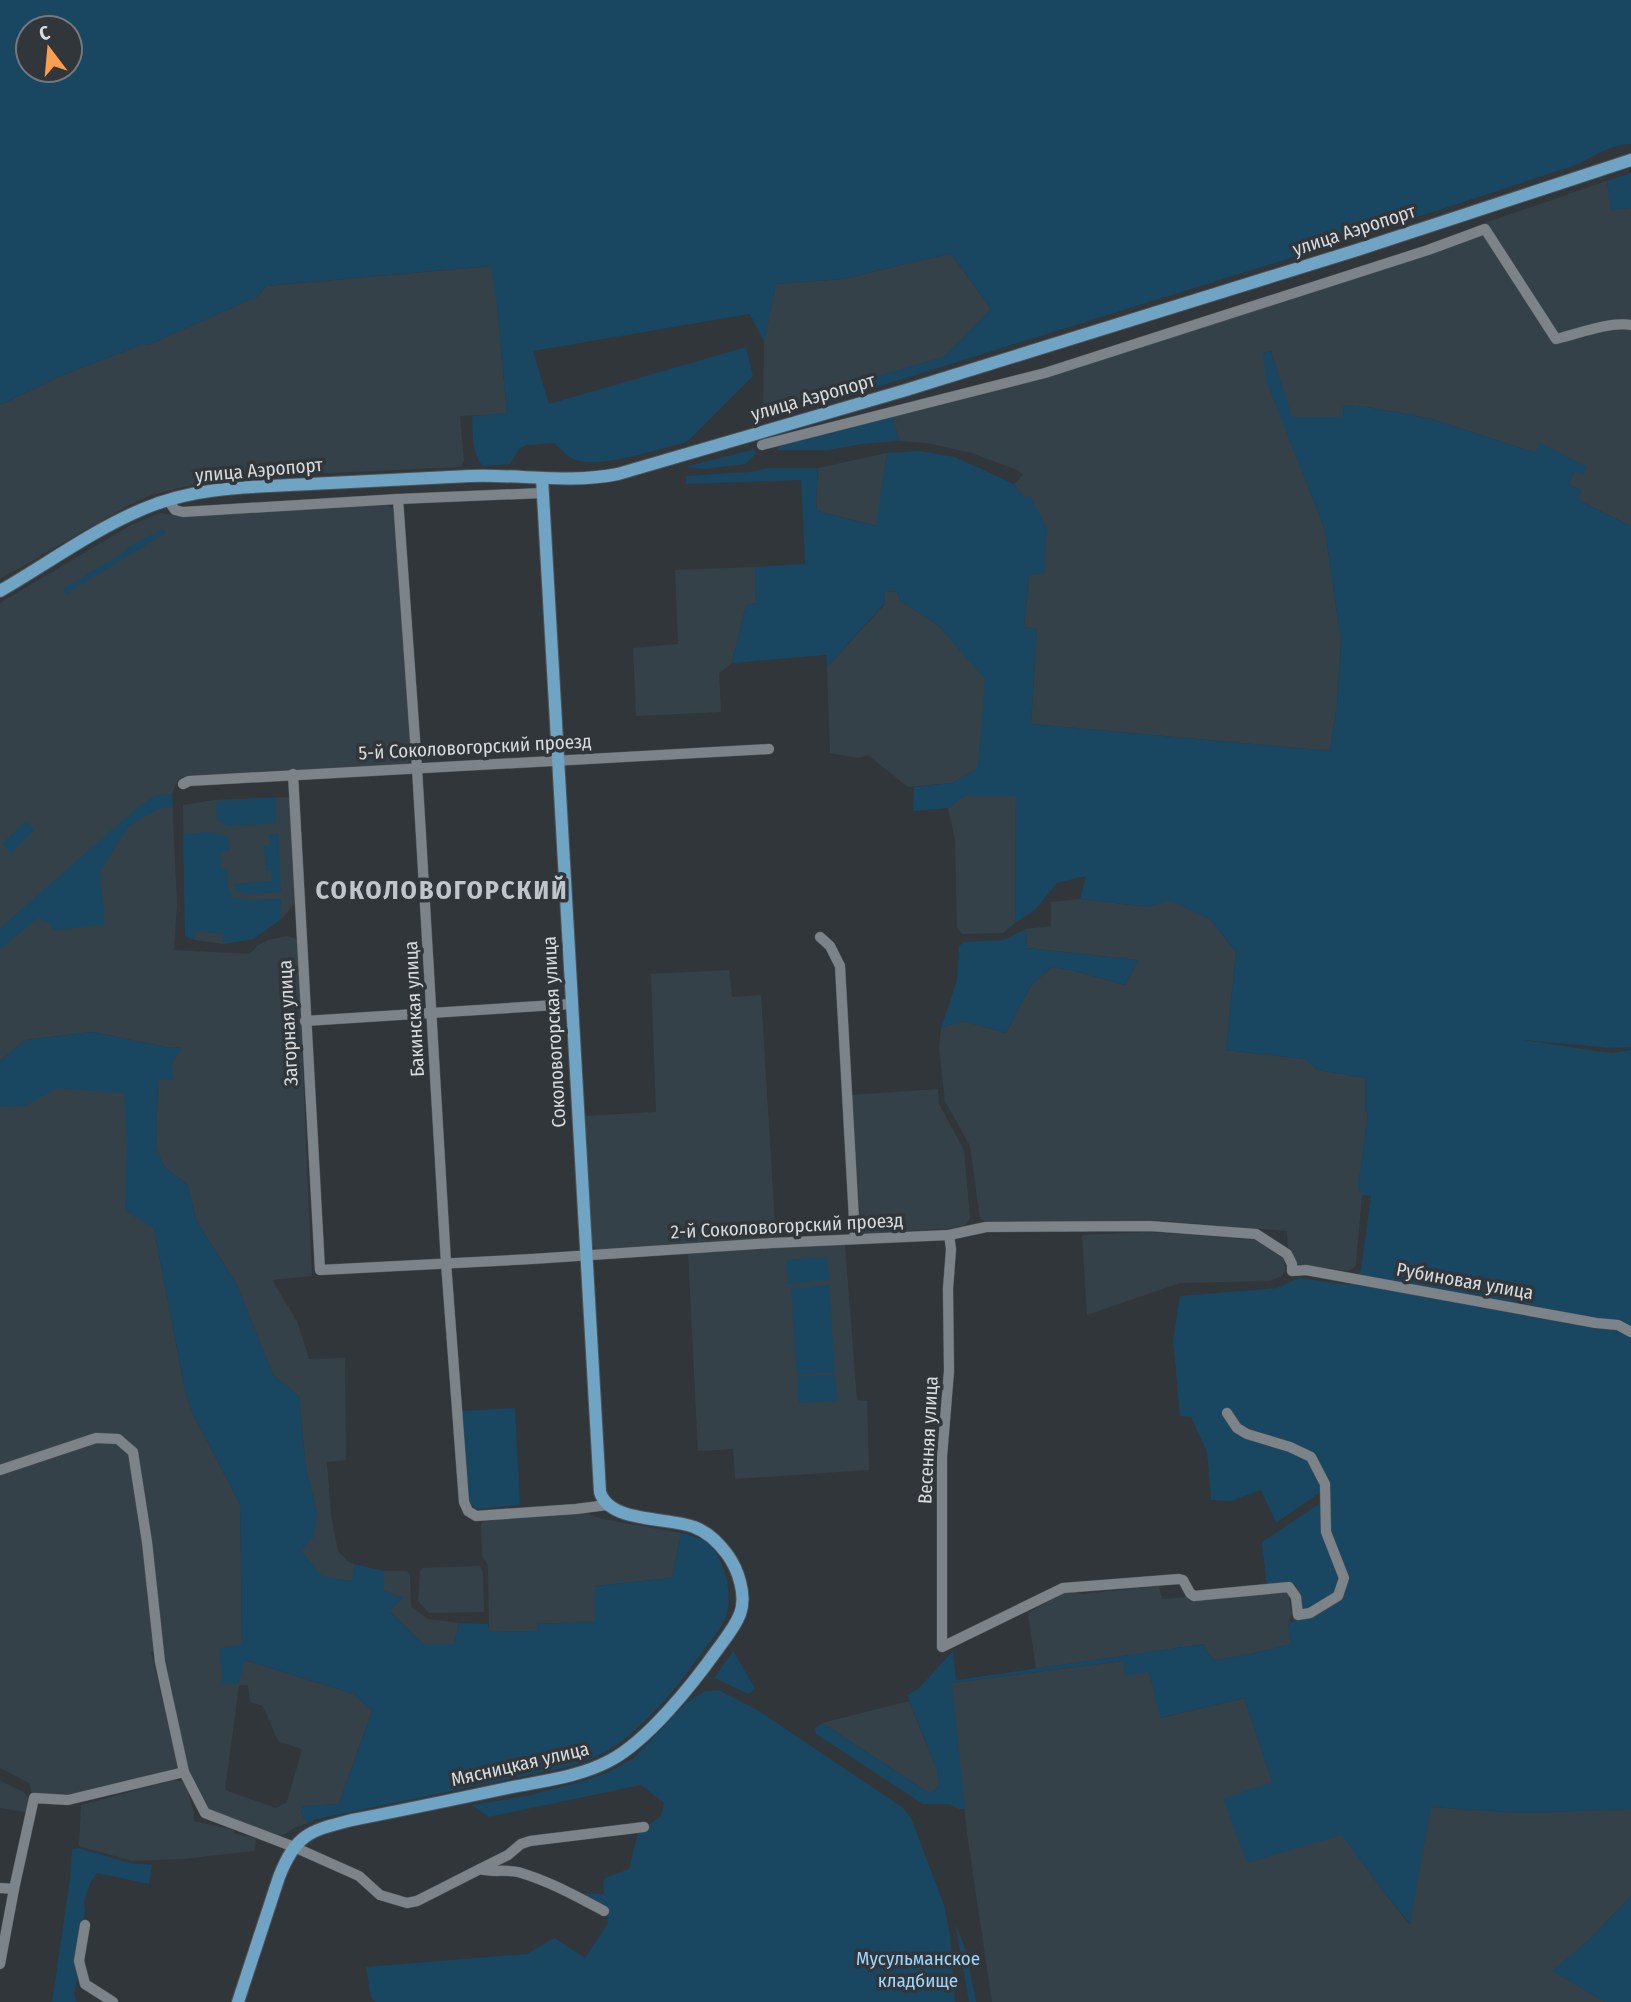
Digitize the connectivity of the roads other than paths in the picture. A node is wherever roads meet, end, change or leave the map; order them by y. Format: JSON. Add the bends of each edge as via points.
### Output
{"nodes":[{"id":1,"x":1631,"y":160,"type":"edge"},
{"id":2,"x":1631,"y":325,"type":"edge"},
{"id":3,"x":762,"y":445,"type":"dead end"},
{"id":4,"x":542,"y":478,"type":"junction"},
{"id":5,"x":543,"y":494,"type":"junction"},
{"id":6,"x":398,"y":499,"type":"junction"},
{"id":7,"x":168,"y":500,"type":"junction"},
{"id":8,"x":0,"y":591,"type":"edge"},
{"id":9,"x":769,"y":749,"type":"dead end"},
{"id":10,"x":558,"y":760,"type":"junction"},
{"id":11,"x":417,"y":768,"type":"junction"},
{"id":12,"x":293,"y":774,"type":"junction"},
{"id":13,"x":183,"y":784,"type":"dead end"},
{"id":14,"x":820,"y":937,"type":"dead end"},
{"id":15,"x":571,"y":1003,"type":"junction"},
{"id":16,"x":432,"y":1013,"type":"junction"},
{"id":17,"x":305,"y":1021,"type":"junction"},
{"id":18,"x":949,"y":1235,"type":"junction"},
{"id":19,"x":855,"y":1238,"type":"junction"},
{"id":20,"x":586,"y":1256,"type":"junction"},
{"id":21,"x":446,"y":1263,"type":"junction"},
{"id":22,"x":320,"y":1270,"type":"joint"},
{"id":23,"x":1292,"y":1271,"type":"joint"},
{"id":24,"x":1631,"y":1332,"type":"edge"},
{"id":25,"x":1227,"y":1413,"type":"dead end"},
{"id":26,"x":0,"y":1470,"type":"edge"},
{"id":27,"x":604,"y":1502,"type":"junction"},
{"id":28,"x":184,"y":1772,"type":"junction"},
{"id":29,"x":644,"y":1827,"type":"dead end"},
{"id":30,"x":294,"y":1847,"type":"junction"},
{"id":31,"x":480,"y":1869,"type":"junction"},
{"id":32,"x":0,"y":1888,"type":"edge"},
{"id":33,"x":14,"y":1889,"type":"junction"},
{"id":34,"x":604,"y":1911,"type":"dead end"},
{"id":35,"x":85,"y":1925,"type":"dead end"},
{"id":36,"x":0,"y":1964,"type":"edge"},
{"id":37,"x":113,"y":2002,"type":"edge"},
{"id":38,"x":238,"y":2002,"type":"edge"}],
"edges":[{"from":1,"to":4,"type":"main road","name":"улица Аэропорт","via":[[906,390],[618,474],[572,480]]},
{"from":2,"to":3,"type":"street","via":[[1556,339],[1485,229],[1045,373]]},
{"from":4,"to":5,"type":"main road","name":"Соколовогорская улица"},
{"from":4,"to":7,"type":"main road","name":"улица Аэропорт","via":[[482,476],[256,487]]},
{"from":5,"to":6,"type":"street"},
{"from":5,"to":10,"type":"main road","name":"Соколовогорская улица"},
{"from":6,"to":7,"type":"street","via":[[183,512]]},
{"from":6,"to":11,"type":"street","name":"Бакинская улица"},
{"from":7,"to":8,"type":"main road","name":"улица Аэропорт","via":[[111,525]]},
{"from":9,"to":10,"type":"street","name":"5-й Соколовогорский проезд"},
{"from":10,"to":11,"type":"street","name":"5-й Соколовогорский проезд"},
{"from":10,"to":15,"type":"main road","name":"Соколовогорская улица"},
{"from":11,"to":12,"type":"street","name":"5-й Соколовогорский проезд"},
{"from":11,"to":16,"type":"street","name":"Бакинская улица"},
{"from":12,"to":13,"type":"street","name":"5-й Соколовогорский проезд"},
{"from":12,"to":17,"type":"street","name":"Загорная улица"},
{"from":14,"to":19,"type":"street","via":[[841,966]]},
{"from":15,"to":16,"type":"street"},
{"from":15,"to":20,"type":"main road","name":"Соколовогорская улица"},
{"from":16,"to":17,"type":"street"},
{"from":16,"to":21,"type":"street","name":"Бакинская улица"},
{"from":17,"to":22,"type":"street","name":"Загорная улица"},
{"from":18,"to":19,"type":"street","name":"2-й Соколовогорский проезд"},
{"from":18,"to":23,"type":"street","name":"2-й Соколовогорский проезд","via":[[986,1227],[1049,1226],[1150,1226],[1256,1234],[1287,1254]]},
{"from":18,"to":25,"type":"street","name":"Весенняя улица","via":[[949,1371],[942,1457],[943,1647],[1063,1588],[1179,1579],[1194,1596],[1289,1587],[1296,1597],[1298,1615],[1338,1596],[1344,1578],[1326,1532],[1325,1484],[1311,1457],[1247,1434]]},
{"from":19,"to":20,"type":"street","name":"2-й Соколовогорский проезд"},
{"from":20,"to":21,"type":"street","name":"2-й Соколовогорский проезд"},
{"from":20,"to":27,"type":"main road","name":"Соколовогорская улица"},
{"from":21,"to":22,"type":"street","name":"2-й Соколовогорский проезд"},
{"from":21,"to":27,"type":"street","name":"Бакинская улица","via":[[468,1511],[476,1516],[576,1509]]},
{"from":23,"to":24,"type":"street","name":"Рубиновая улица","via":[[1618,1325]]},
{"from":26,"to":28,"type":"street","via":[[96,1438],[118,1439],[133,1452],[160,1662]]},
{"from":27,"to":30,"type":"main road","name":"Мясницкая улица","via":[[624,1514],[696,1528],[714,1538],[732,1561],[741,1586],[742,1606],[734,1625],[706,1665],[646,1733],[628,1749],[594,1767],[321,1828]]},
{"from":28,"to":30,"type":"street","via":[[205,1813]]},
{"from":28,"to":33,"type":"street","via":[[68,1800],[34,1798]]},
{"from":29,"to":31,"type":"street","via":[[530,1841]]},
{"from":30,"to":31,"type":"street","via":[[359,1876],[380,1895],[407,1903],[418,1902]]},
{"from":30,"to":38,"type":"main road","name":"Мясницкая улица","via":[[279,1877]]},
{"from":31,"to":34,"type":"street","via":[[515,1871],[557,1886]]},
{"from":32,"to":33,"type":"street"},
{"from":33,"to":36,"type":"street"},
{"from":35,"to":37,"type":"street","via":[[79,1961],[85,1984]]}]}
